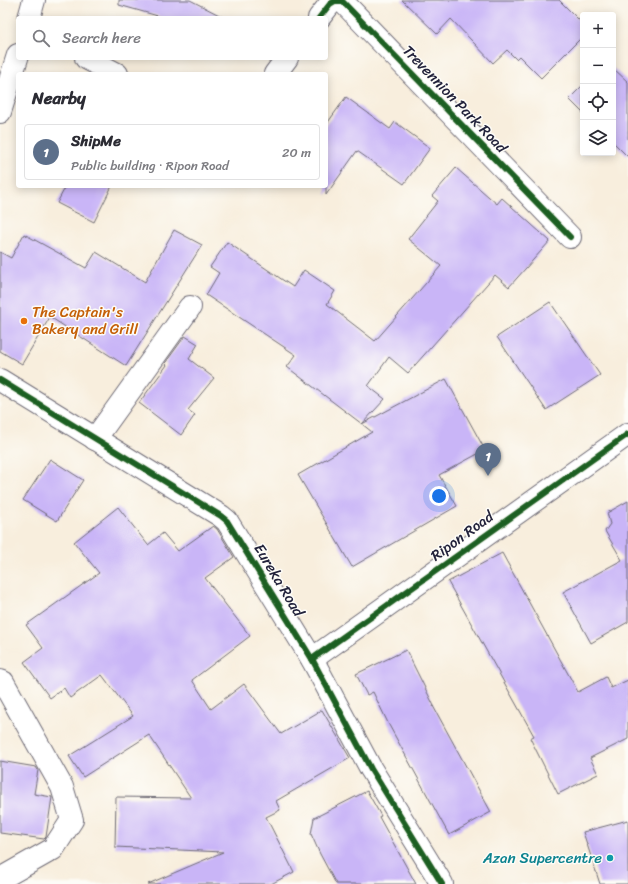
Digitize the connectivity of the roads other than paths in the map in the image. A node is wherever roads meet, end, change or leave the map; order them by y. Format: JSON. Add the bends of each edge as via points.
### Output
{"nodes":[{"id":1,"x":34,"y":0,"type":"edge"},
{"id":2,"x":30,"y":16,"type":"edge"},
{"id":3,"x":321,"y":16,"type":"edge"},
{"id":4,"x":16,"y":60,"type":"edge"},
{"id":5,"x":90,"y":60,"type":"edge"},
{"id":6,"x":286,"y":60,"type":"edge"},
{"id":7,"x":112,"y":72,"type":"edge"},
{"id":8,"x":276,"y":72,"type":"edge"},
{"id":9,"x":2,"y":101,"type":"edge"},
{"id":10,"x":570,"y":237,"type":"dead end"},
{"id":11,"x":190,"y":307,"type":"dead end"},
{"id":12,"x":0,"y":380,"type":"edge"},
{"id":13,"x":628,"y":434,"type":"edge"},
{"id":14,"x":95,"y":439,"type":"junction"},
{"id":15,"x":312,"y":659,"type":"junction"},
{"id":16,"x":0,"y":681,"type":"edge"},
{"id":17,"x":0,"y":879,"type":"edge"},
{"id":18,"x":442,"y":884,"type":"edge"}],
"edges":[{"from":1,"to":2,"type":"street"},
{"from":3,"to":10,"type":"street","name":"Trevennion Park Road","via":[[330,4],[335,1],[342,2]]},
{"from":4,"to":9,"type":"street"},
{"from":5,"to":7,"type":"street"},
{"from":6,"to":8,"type":"street"},
{"from":11,"to":14,"type":"street"},
{"from":12,"to":14,"type":"street","name":"Eureka Road"},
{"from":13,"to":15,"type":"street","name":"Ripon Road"},
{"from":14,"to":15,"type":"street","name":"Eureka Road","via":[[227,521]]},
{"from":15,"to":18,"type":"street","name":"Eureka Road","via":[[371,768]]},
{"from":16,"to":17,"type":"street","via":[[3,682],[62,787],[72,820],[53,849]]}]}
